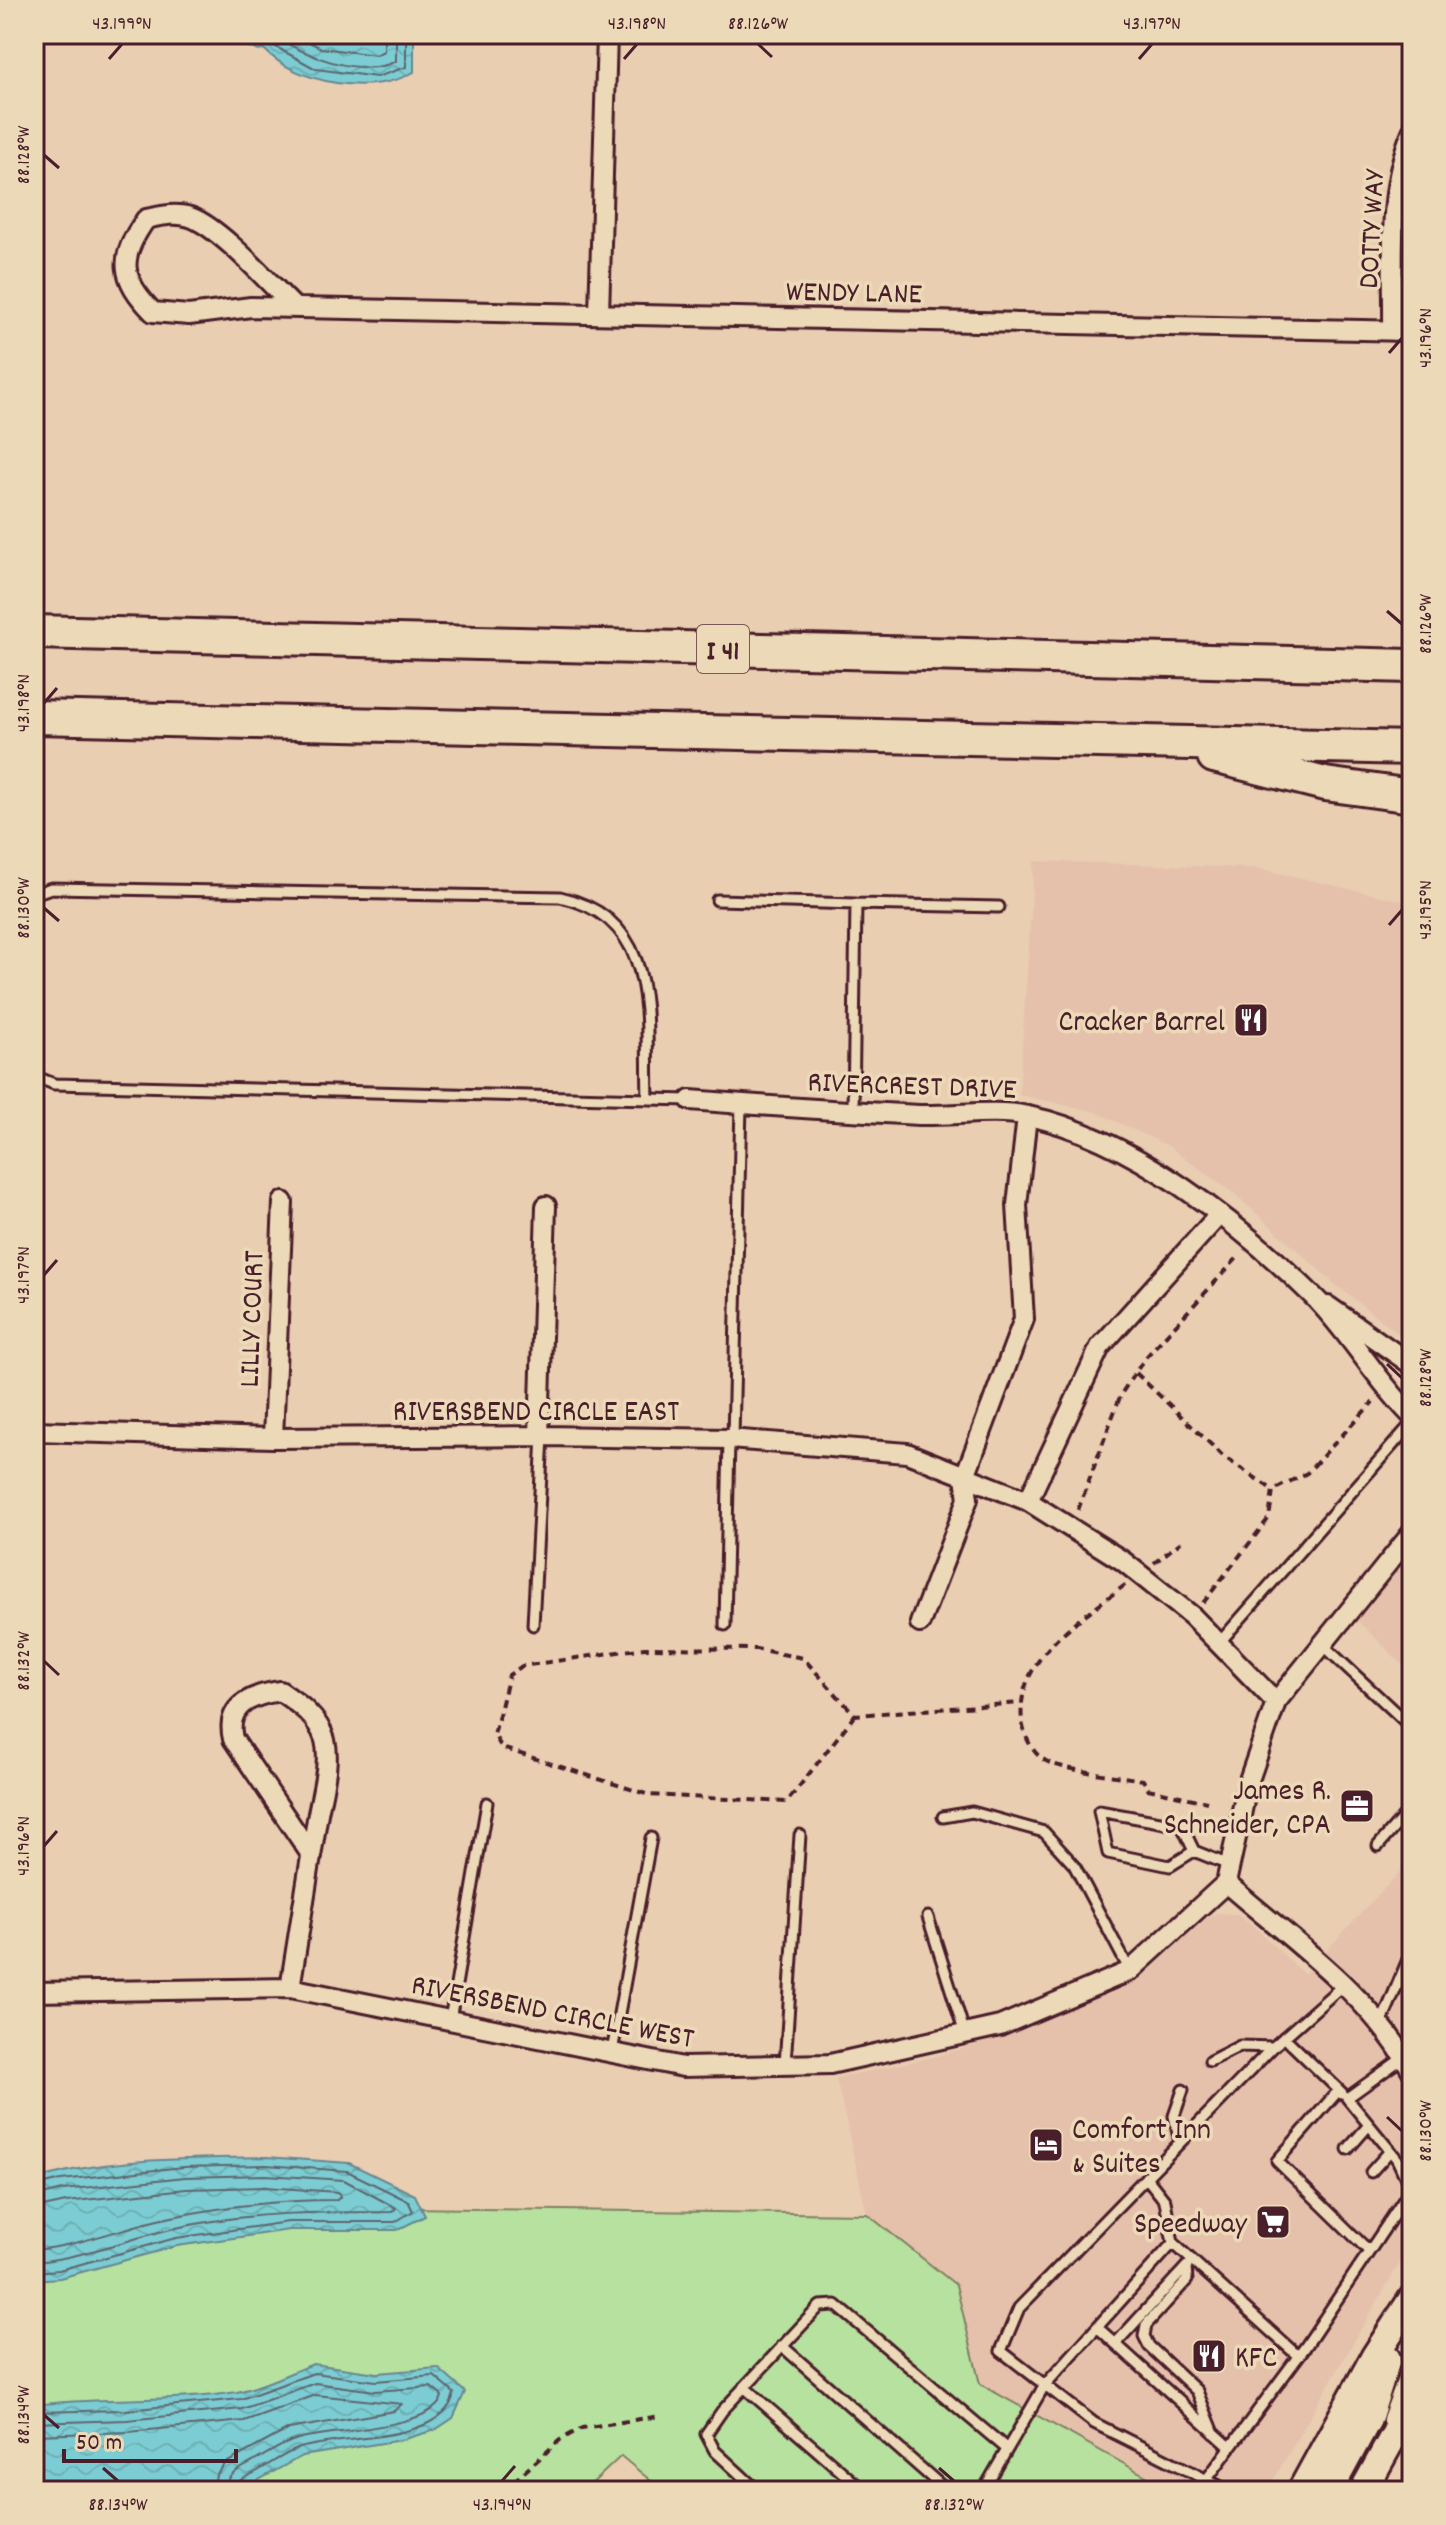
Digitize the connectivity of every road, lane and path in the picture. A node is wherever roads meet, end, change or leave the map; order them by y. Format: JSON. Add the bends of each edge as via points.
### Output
{"nodes":[{"id":1,"x":607,"y":34,"type":"edge"},
{"id":2,"x":1412,"y":132,"type":"edge"},
{"id":3,"x":295,"y":308,"type":"junction"},
{"id":4,"x":599,"y":314,"type":"junction"},
{"id":5,"x":1403,"y":331,"type":"edge"},
{"id":6,"x":34,"y":632,"type":"edge"},
{"id":7,"x":1412,"y":666,"type":"edge"},
{"id":8,"x":34,"y":717,"type":"edge"},
{"id":9,"x":1157,"y":742,"type":"junction"},
{"id":10,"x":1412,"y":748,"type":"edge"},
{"id":11,"x":1412,"y":796,"type":"edge"},
{"id":12,"x":34,"y":894,"type":"edge"},
{"id":13,"x":717,"y":900,"type":"dead end"},
{"id":14,"x":856,"y":904,"type":"junction"},
{"id":15,"x":999,"y":907,"type":"dead end"},
{"id":16,"x":34,"y":1076,"type":"edge"},
{"id":17,"x":648,"y":1099,"type":"junction"},
{"id":18,"x":690,"y":1100,"type":"joint"},
{"id":19,"x":741,"y":1104,"type":"junction"},
{"id":20,"x":853,"y":1110,"type":"junction"},
{"id":21,"x":1027,"y":1116,"type":"junction"},
{"id":22,"x":283,"y":1202,"type":"dead end"},
{"id":23,"x":546,"y":1206,"type":"dead end"},
{"id":24,"x":1218,"y":1216,"type":"junction"},
{"id":25,"x":1253,"y":1241,"type":"junction"},
{"id":26,"x":1316,"y":1298,"type":"junction"},
{"id":27,"x":1412,"y":1365,"type":"edge"},
{"id":28,"x":1136,"y":1373,"type":"junction"},
{"id":29,"x":1386,"y":1388,"type":"junction"},
{"id":30,"x":1412,"y":1416,"type":"edge"},
{"id":31,"x":1412,"y":1423,"type":"edge"},
{"id":32,"x":34,"y":1431,"type":"edge"},
{"id":33,"x":541,"y":1436,"type":"junction"},
{"id":34,"x":273,"y":1438,"type":"junction"},
{"id":35,"x":731,"y":1439,"type":"junction"},
{"id":36,"x":965,"y":1476,"type":"junction"},
{"id":37,"x":1273,"y":1490,"type":"junction"},
{"id":38,"x":1028,"y":1501,"type":"junction"},
{"id":39,"x":1068,"y":1526,"type":"junction"},
{"id":40,"x":1412,"y":1533,"type":"edge"},
{"id":41,"x":1181,"y":1542,"type":"dead end"},
{"id":42,"x":1140,"y":1574,"type":"junction"},
{"id":43,"x":1192,"y":1616,"type":"junction"},
{"id":44,"x":920,"y":1623,"type":"dead end"},
{"id":45,"x":533,"y":1625,"type":"dead end"},
{"id":46,"x":725,"y":1625,"type":"dead end"},
{"id":47,"x":1219,"y":1643,"type":"junction"},
{"id":48,"x":1321,"y":1643,"type":"junction"},
{"id":49,"x":1276,"y":1702,"type":"junction"},
{"id":50,"x":1020,"y":1703,"type":"junction"},
{"id":51,"x":855,"y":1715,"type":"junction"},
{"id":52,"x":1412,"y":1728,"type":"edge"},
{"id":53,"x":1207,"y":1802,"type":"dead end"},
{"id":54,"x":487,"y":1803,"type":"dead end"},
{"id":55,"x":1412,"y":1807,"type":"edge"},
{"id":56,"x":943,"y":1817,"type":"dead end"},
{"id":57,"x":800,"y":1835,"type":"dead end"},
{"id":58,"x":651,"y":1838,"type":"dead end"},
{"id":59,"x":1378,"y":1846,"type":"dead end"},
{"id":60,"x":1194,"y":1851,"type":"junction"},
{"id":61,"x":312,"y":1856,"type":"junction"},
{"id":62,"x":1228,"y":1874,"type":"junction"},
{"id":63,"x":928,"y":1917,"type":"dead end"},
{"id":64,"x":1412,"y":1950,"type":"edge"},
{"id":65,"x":1130,"y":1971,"type":"junction"},
{"id":66,"x":1343,"y":1985,"type":"junction"},
{"id":67,"x":290,"y":1988,"type":"junction"},
{"id":68,"x":34,"y":1992,"type":"edge"},
{"id":69,"x":450,"y":2020,"type":"junction"},
{"id":70,"x":1380,"y":2025,"type":"junction"},
{"id":71,"x":965,"y":2034,"type":"junction"},
{"id":72,"x":1284,"y":2037,"type":"junction"},
{"id":73,"x":1273,"y":2047,"type":"junction"},
{"id":74,"x":612,"y":2052,"type":"junction"},
{"id":75,"x":1210,"y":2061,"type":"dead end"},
{"id":76,"x":1408,"y":2064,"type":"edge"},
{"id":77,"x":785,"y":2065,"type":"junction"},
{"id":78,"x":1183,"y":2090,"type":"dead end"},
{"id":79,"x":1339,"y":2090,"type":"junction"},
{"id":80,"x":1347,"y":2098,"type":"junction"},
{"id":81,"x":1369,"y":2125,"type":"junction"},
{"id":82,"x":1180,"y":2142,"type":"junction"},
{"id":83,"x":1348,"y":2149,"type":"dead end"},
{"id":84,"x":1390,"y":2151,"type":"junction"},
{"id":85,"x":1371,"y":2172,"type":"dead end"},
{"id":86,"x":1146,"y":2177,"type":"junction"},
{"id":87,"x":1315,"y":2184,"type":"dead end"},
{"id":88,"x":1307,"y":2192,"type":"junction"},
{"id":89,"x":1339,"y":2207,"type":"dead end"},
{"id":90,"x":1331,"y":2215,"type":"junction"},
{"id":91,"x":1173,"y":2243,"type":"junction"},
{"id":92,"x":1369,"y":2251,"type":"junction"},
{"id":93,"x":1189,"y":2264,"type":"junction"},
{"id":94,"x":1406,"y":2308,"type":"edge"},
{"id":95,"x":1097,"y":2327,"type":"junction"},
{"id":96,"x":1116,"y":2343,"type":"junction"},
{"id":97,"x":782,"y":2346,"type":"junction"},
{"id":98,"x":1298,"y":2356,"type":"junction"},
{"id":99,"x":1412,"y":2377,"type":"edge"},
{"id":100,"x":1044,"y":2386,"type":"junction"},
{"id":101,"x":744,"y":2387,"type":"junction"},
{"id":102,"x":1412,"y":2403,"type":"edge"},
{"id":103,"x":660,"y":2416,"type":"dead end"},
{"id":104,"x":1214,"y":2433,"type":"junction"},
{"id":105,"x":1388,"y":2442,"type":"junction"},
{"id":106,"x":1230,"y":2447,"type":"junction"},
{"id":107,"x":1007,"y":2449,"type":"junction"},
{"id":108,"x":1206,"y":2480,"type":"junction"},
{"id":109,"x":503,"y":2491,"type":"edge"},
{"id":110,"x":758,"y":2491,"type":"edge"},
{"id":111,"x":864,"y":2491,"type":"edge"},
{"id":112,"x":947,"y":2491,"type":"edge"},
{"id":113,"x":983,"y":2491,"type":"edge"},
{"id":114,"x":1198,"y":2491,"type":"edge"},
{"id":115,"x":1229,"y":2491,"type":"edge"},
{"id":116,"x":1301,"y":2491,"type":"edge"},
{"id":117,"x":1329,"y":2491,"type":"edge"},
{"id":118,"x":1363,"y":2491,"type":"edge"}],
"edges":[{"from":1,"to":4,"type":"street"},
{"from":2,"to":5,"type":"street","name":"DOTTY WAY","via":[[1400,162],[1395,209]]},
{"from":3,"to":3,"type":"street","name":"WENDY LANE","via":[[220,237],[191,217],[146,219],[131,240],[125,265],[131,290],[153,312],[189,315]]},
{"from":3,"to":4,"type":"street","name":"WENDY LANE"},
{"from":4,"to":5,"type":"street","name":"WENDY LANE"},
{"from":6,"to":7,"type":"highway","number":"I 41"},
{"from":8,"to":9,"type":"highway"},
{"from":9,"to":10,"type":"highway"},
{"from":9,"to":11,"type":"highway","via":[[1325,784]]},
{"from":12,"to":17,"type":"lane","via":[[83,888],[560,897],[584,902],[608,915],[639,963]]},
{"from":13,"to":14,"type":"lane"},
{"from":14,"to":15,"type":"lane"},
{"from":14,"to":20,"type":"lane"},
{"from":16,"to":17,"type":"lane","via":[[54,1084]]},
{"from":17,"to":18,"type":"lane"},
{"from":18,"to":19,"type":"street","name":"RIVERCREST DRIVE"},
{"from":19,"to":20,"type":"street","name":"RIVERCREST DRIVE"},
{"from":19,"to":35,"type":"lane"},
{"from":20,"to":21,"type":"street","name":"RIVERCREST DRIVE"},
{"from":21,"to":24,"type":"street","name":"RIVERCREST DRIVE","via":[[1110,1143]]},
{"from":21,"to":36,"type":"street","via":[[1017,1205],[1024,1319]]},
{"from":22,"to":34,"type":"street","name":"LILLY COURT"},
{"from":23,"to":33,"type":"street"},
{"from":24,"to":25,"type":"street","name":"RIVERCREST DRIVE"},
{"from":24,"to":38,"type":"street","via":[[1100,1347]]},
{"from":25,"to":26,"type":"street","name":"RIVERCREST DRIVE"},
{"from":25,"to":28,"type":"path"},
{"from":26,"to":27,"type":"street","name":"RIVERCREST DRIVE"},
{"from":26,"to":29,"type":"street","name":"RIVERCREST DRIVE"},
{"from":28,"to":37,"type":"path","via":[[1223,1456]]},
{"from":28,"to":39,"type":"path","via":[[1121,1394]]},
{"from":29,"to":30,"type":"street","name":"RIVERCREST DRIVE"},
{"from":29,"to":37,"type":"path","via":[[1307,1473]]},
{"from":31,"to":47,"type":"lane"},
{"from":32,"to":34,"type":"street","name":"RIVERSBEND CIRCLE EAST"},
{"from":33,"to":34,"type":"street","name":"RIVERSBEND CIRCLE EAST"},
{"from":33,"to":35,"type":"street","name":"RIVERSBEND CIRCLE EAST"},
{"from":33,"to":45,"type":"lane"},
{"from":35,"to":36,"type":"street","name":"RIVERSBEND CIRCLE EAST","via":[[907,1453]]},
{"from":35,"to":46,"type":"lane"},
{"from":36,"to":38,"type":"street","name":"RIVERSBEND CIRCLE EAST"},
{"from":36,"to":44,"type":"street","via":[[968,1499]]},
{"from":37,"to":43,"type":"path","via":[[1269,1518]]},
{"from":38,"to":39,"type":"street"},
{"from":39,"to":42,"type":"street"},
{"from":40,"to":48,"type":"street"},
{"from":41,"to":42,"type":"path"},
{"from":42,"to":43,"type":"street"},
{"from":42,"to":50,"type":"path","via":[[1040,1655]]},
{"from":43,"to":47,"type":"street"},
{"from":47,"to":49,"type":"street"},
{"from":48,"to":49,"type":"street"},
{"from":48,"to":52,"type":"lane"},
{"from":49,"to":62,"type":"street","via":[[1248,1783]]},
{"from":50,"to":51,"type":"path"},
{"from":50,"to":53,"type":"path","via":[[1024,1737],[1045,1761],[1143,1780],[1148,1789]]},
{"from":51,"to":51,"type":"path","via":[[803,1658],[756,1649],[645,1648],[522,1666],[509,1675],[494,1735],[502,1748],[649,1795],[787,1802]]},
{"from":54,"to":69,"type":"lane"},
{"from":55,"to":59,"type":"lane"},
{"from":56,"to":65,"type":"lane","via":[[972,1812],[1044,1832],[1074,1865]]},
{"from":57,"to":77,"type":"lane"},
{"from":58,"to":74,"type":"lane"},
{"from":60,"to":60,"type":"lane","via":[[1170,1866],[1108,1853],[1099,1811],[1182,1826]]},
{"from":60,"to":62,"type":"lane"},
{"from":61,"to":61,"type":"street","via":[[325,1741],[314,1718],[296,1702],[280,1691],[258,1694],[237,1707],[229,1723],[233,1739]]},
{"from":61,"to":67,"type":"street"},
{"from":62,"to":65,"type":"street","name":"RIVERSBEND CIRCLE WEST"},
{"from":62,"to":66,"type":"street"},
{"from":63,"to":71,"type":"lane"},
{"from":64,"to":70,"type":"lane"},
{"from":65,"to":71,"type":"street","name":"RIVERSBEND CIRCLE WEST","via":[[1000,2026]]},
{"from":66,"to":70,"type":"street"},
{"from":66,"to":72,"type":"lane"},
{"from":67,"to":68,"type":"street","name":"RIVERSBEND CIRCLE WEST"},
{"from":67,"to":69,"type":"street","name":"RIVERSBEND CIRCLE WEST"},
{"from":69,"to":74,"type":"street","name":"RIVERSBEND CIRCLE WEST"},
{"from":70,"to":76,"type":"street"},
{"from":71,"to":77,"type":"street","name":"RIVERSBEND CIRCLE WEST","via":[[830,2064]]},
{"from":72,"to":73,"type":"lane"},
{"from":72,"to":79,"type":"lane"},
{"from":73,"to":75,"type":"lane","via":[[1240,2046]]},
{"from":73,"to":82,"type":"lane"},
{"from":74,"to":77,"type":"street","name":"RIVERSBEND CIRCLE WEST","via":[[683,2067]]},
{"from":76,"to":80,"type":"lane"},
{"from":78,"to":82,"type":"lane","via":[[1174,2116]]},
{"from":79,"to":80,"type":"lane"},
{"from":79,"to":88,"type":"lane","via":[[1277,2161]]},
{"from":80,"to":81,"type":"lane"},
{"from":81,"to":83,"type":"lane"},
{"from":81,"to":84,"type":"lane"},
{"from":82,"to":86,"type":"lane"},
{"from":84,"to":85,"type":"lane"},
{"from":84,"to":92,"type":"lane","via":[[1411,2189]]},
{"from":86,"to":91,"type":"lane","via":[[1165,2201]]},
{"from":86,"to":100,"type":"lane","via":[[1019,2308],[1001,2351]]},
{"from":87,"to":88,"type":"lane"},
{"from":88,"to":90,"type":"lane"},
{"from":89,"to":90,"type":"lane"},
{"from":90,"to":92,"type":"lane"},
{"from":91,"to":93,"type":"lane"},
{"from":91,"to":95,"type":"lane"},
{"from":92,"to":98,"type":"lane"},
{"from":93,"to":96,"type":"lane"},
{"from":93,"to":98,"type":"lane"},
{"from":93,"to":104,"type":"lane","via":[[1187,2280],[1146,2325],[1144,2336],[1197,2391]]},
{"from":94,"to":116,"type":"main road"},
{"from":94,"to":117,"type":"main road","via":[[1368,2419]]},
{"from":95,"to":96,"type":"lane"},
{"from":95,"to":100,"type":"lane"},
{"from":96,"to":104,"type":"lane"},
{"from":97,"to":101,"type":"lane"},
{"from":97,"to":107,"type":"lane","via":[[820,2306],[836,2305]]},
{"from":97,"to":112,"type":"lane"},
{"from":98,"to":106,"type":"lane"},
{"from":99,"to":105,"type":"main road"},
{"from":100,"to":107,"type":"lane"},
{"from":100,"to":108,"type":"lane","via":[[1094,2423]]},
{"from":101,"to":110,"type":"lane","via":[[706,2434],[715,2451]]},
{"from":101,"to":111,"type":"lane"},
{"from":102,"to":105,"type":"main road"},
{"from":103,"to":109,"type":"path","via":[[582,2428],[560,2440]]},
{"from":104,"to":106,"type":"lane"},
{"from":105,"to":118,"type":"main road"},
{"from":106,"to":108,"type":"lane"},
{"from":107,"to":113,"type":"lane"},
{"from":108,"to":114,"type":"lane"},
{"from":108,"to":115,"type":"lane"}]}
